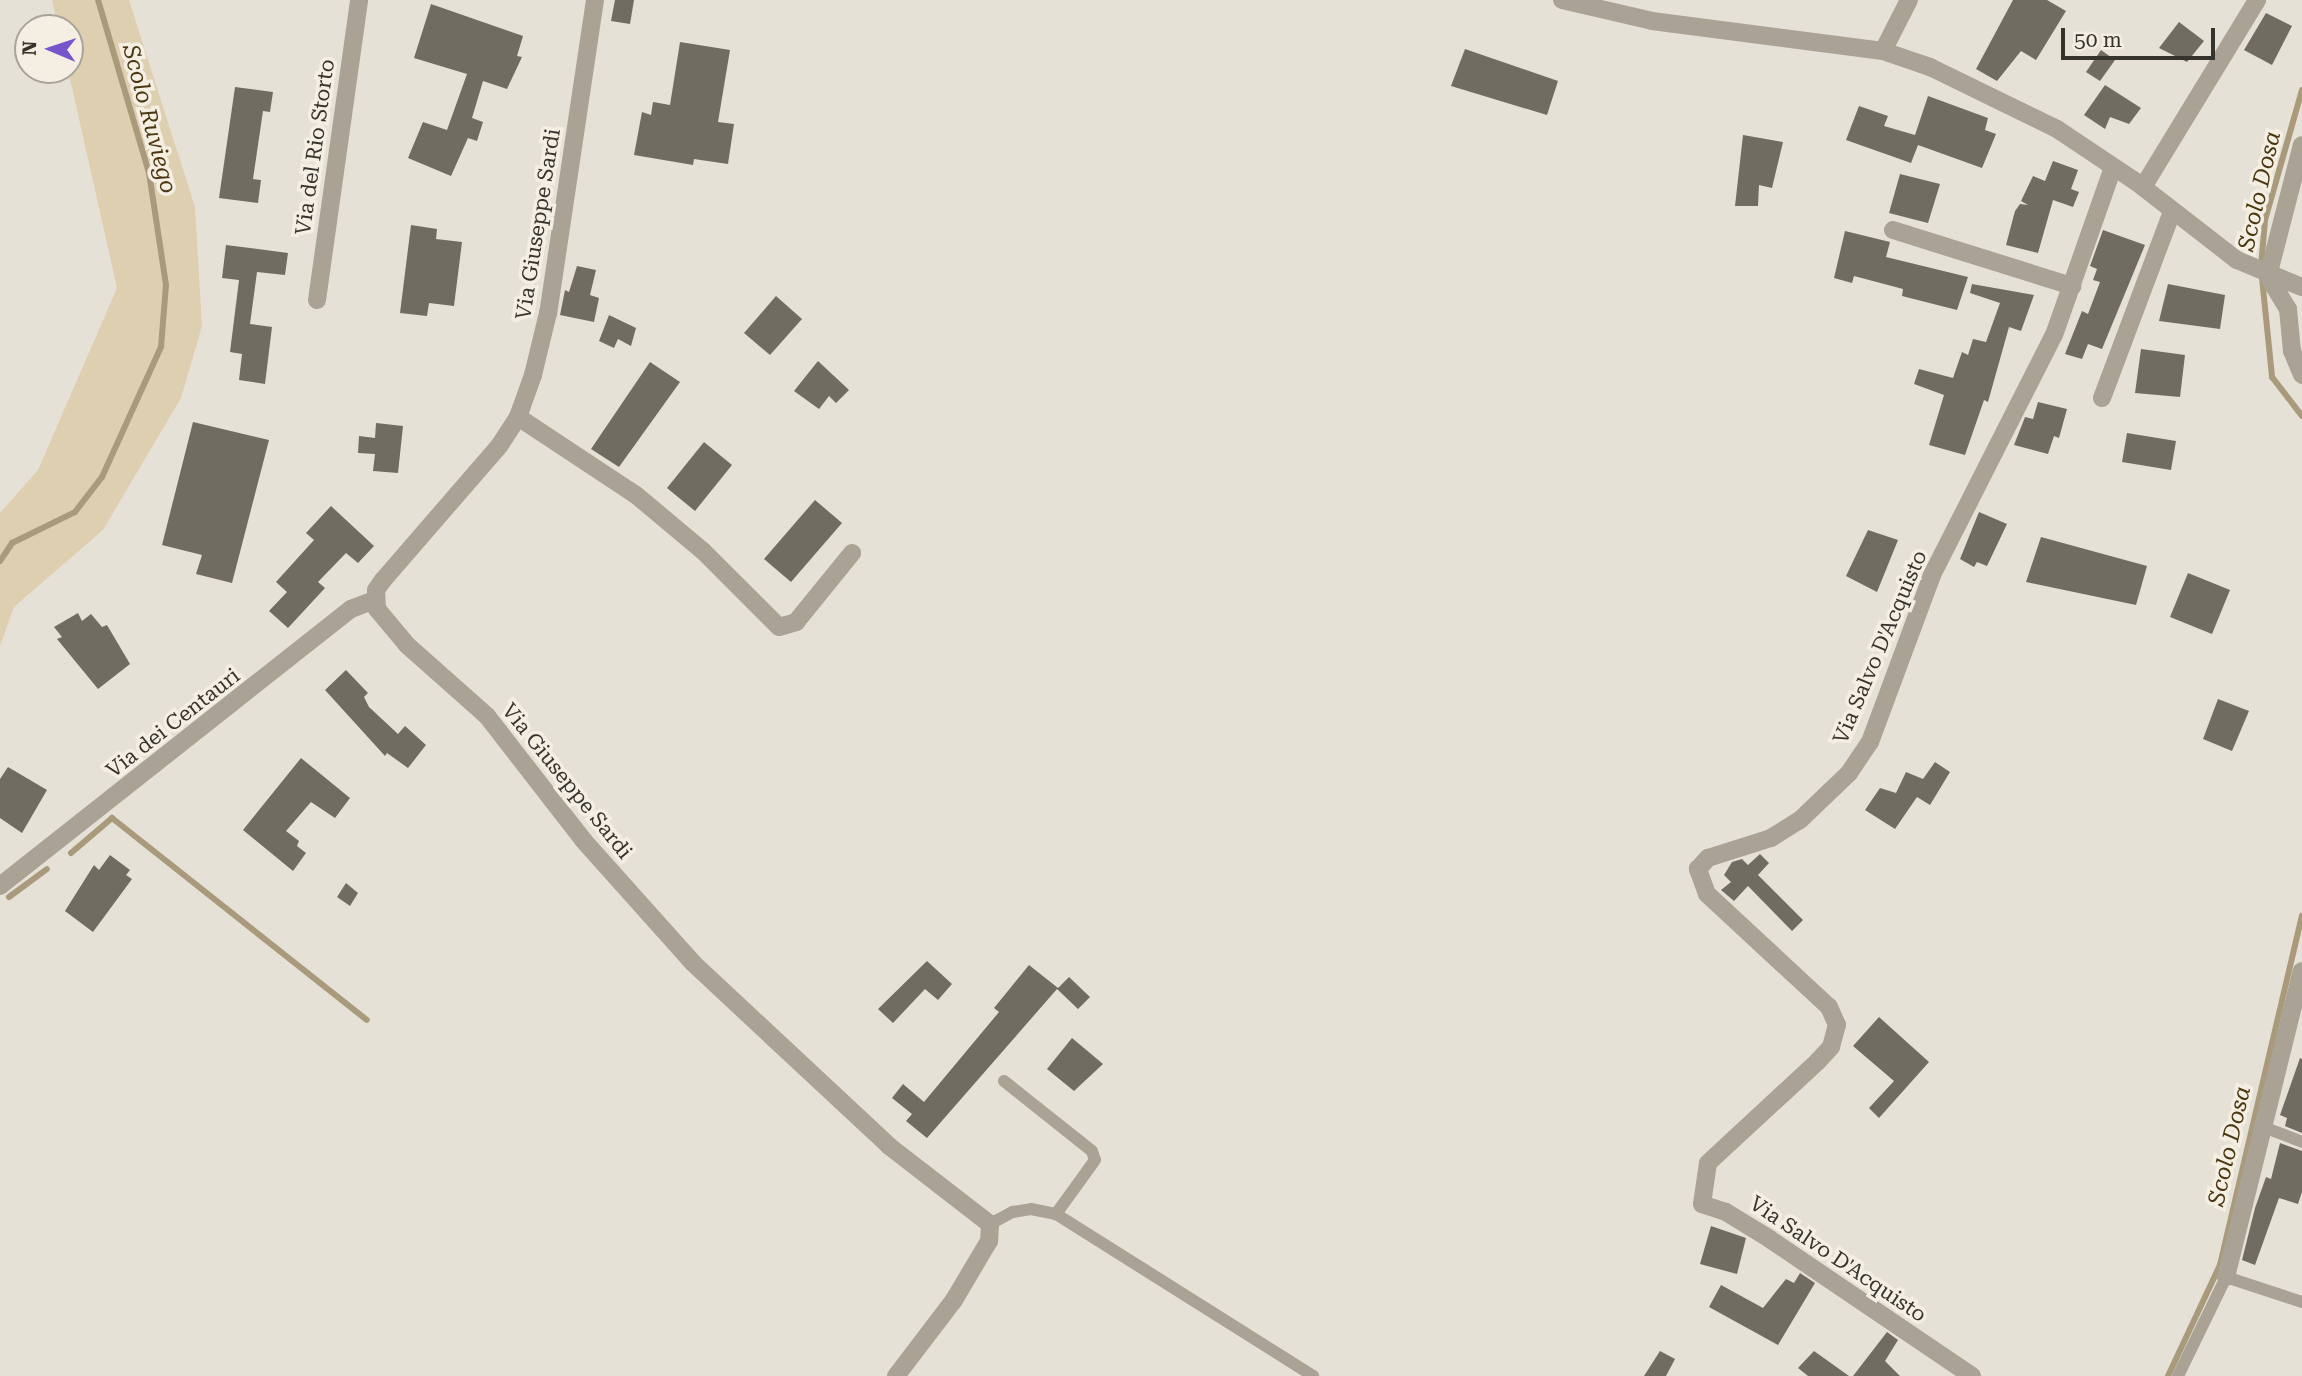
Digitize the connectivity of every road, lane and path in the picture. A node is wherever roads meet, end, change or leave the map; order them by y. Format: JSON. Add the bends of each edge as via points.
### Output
{"nodes":[{"id":1,"x":359,"y":0,"type":"edge"},
{"id":2,"x":595,"y":0,"type":"edge"},
{"id":3,"x":1562,"y":0,"type":"edge"},
{"id":4,"x":1909,"y":0,"type":"edge"},
{"id":5,"x":2257,"y":0,"type":"edge"},
{"id":6,"x":1884,"y":51,"type":"junction"},
{"id":7,"x":2302,"y":145,"type":"edge"},
{"id":8,"x":2113,"y":167,"type":"junction"},
{"id":9,"x":2143,"y":187,"type":"junction"},
{"id":10,"x":2172,"y":212,"type":"junction"},
{"id":11,"x":1893,"y":230,"type":"dead end"},
{"id":12,"x":2269,"y":275,"type":"junction"},
{"id":13,"x":2071,"y":286,"type":"junction"},
{"id":14,"x":2302,"y":287,"type":"edge"},
{"id":15,"x":2302,"y":296,"type":"edge"},
{"id":16,"x":317,"y":299,"type":"dead end"},
{"id":17,"x":2287,"y":309,"type":"junction"},
{"id":18,"x":2302,"y":375,"type":"edge"},
{"id":19,"x":2102,"y":398,"type":"dead end"},
{"id":20,"x":518,"y":417,"type":"junction"},
{"id":21,"x":852,"y":553,"type":"dead end"},
{"id":22,"x":375,"y":600,"type":"junction"},
{"id":23,"x":0,"y":886,"type":"edge"},
{"id":24,"x":2302,"y":971,"type":"edge"},
{"id":25,"x":1004,"y":1081,"type":"dead end"},
{"id":26,"x":2266,"y":1128,"type":"junction"},
{"id":27,"x":2302,"y":1142,"type":"edge"},
{"id":28,"x":1056,"y":1214,"type":"junction"},
{"id":29,"x":990,"y":1224,"type":"junction"},
{"id":30,"x":2226,"y":1277,"type":"junction"},
{"id":31,"x":2302,"y":1302,"type":"edge"},
{"id":32,"x":896,"y":1376,"type":"edge"},
{"id":33,"x":1313,"y":1376,"type":"edge"},
{"id":34,"x":1972,"y":1376,"type":"edge"},
{"id":35,"x":2178,"y":1376,"type":"edge"}],
"edges":[{"from":1,"to":16,"type":"street","name":"Via del Rio Storto"},
{"from":2,"to":20,"type":"street","name":"Via Giuseppe Sardi","via":[[548,313]]},
{"from":3,"to":6,"type":"street","via":[[1652,21]]},
{"from":4,"to":6,"type":"street"},
{"from":5,"to":9,"type":"street"},
{"from":6,"to":8,"type":"street","via":[[1930,67],[2057,129]]},
{"from":7,"to":12,"type":"street"},
{"from":8,"to":9,"type":"street"},
{"from":8,"to":13,"type":"street","name":"Via Salvo D'Acquisto"},
{"from":9,"to":10,"type":"street"},
{"from":10,"to":12,"type":"street","via":[[2237,260]]},
{"from":10,"to":19,"type":"street"},
{"from":11,"to":13,"type":"street"},
{"from":12,"to":14,"type":"street"},
{"from":12,"to":17,"type":"street"},
{"from":13,"to":34,"type":"street","name":"Via Salvo D'Acquisto","via":[[2054,335],[1932,575],[1870,742],[1849,773],[1800,820],[1771,838],[1709,858],[1699,869],[1707,894],[1829,1007],[1838,1025],[1831,1047],[1818,1061],[1709,1163],[1702,1204],[1726,1212],[1770,1239]]},
{"from":15,"to":17,"type":"street"},
{"from":17,"to":18,"type":"street","via":[[2292,351]]},
{"from":20,"to":21,"type":"street","via":[[636,495],[703,551],[779,626],[796,622]]},
{"from":20,"to":22,"type":"street","name":"Via Giuseppe Sardi","via":[[463,493],[383,580]]},
{"from":22,"to":23,"type":"street","name":"Via dei Centauri","via":[[351,609]]},
{"from":22,"to":29,"type":"street","name":"Via Giuseppe Sardi","via":[[392,629],[501,733],[584,841],[694,964],[889,1146]]},
{"from":24,"to":26,"type":"street"},
{"from":25,"to":28,"type":"lane","via":[[1092,1151],[1095,1160]]},
{"from":26,"to":27,"type":"lane"},
{"from":26,"to":30,"type":"street"},
{"from":28,"to":29,"type":"lane","via":[[1031,1209]]},
{"from":28,"to":33,"type":"lane"},
{"from":29,"to":32,"type":"street","via":[[989,1241],[954,1300]]},
{"from":30,"to":31,"type":"lane"},
{"from":30,"to":35,"type":"lane"}]}
